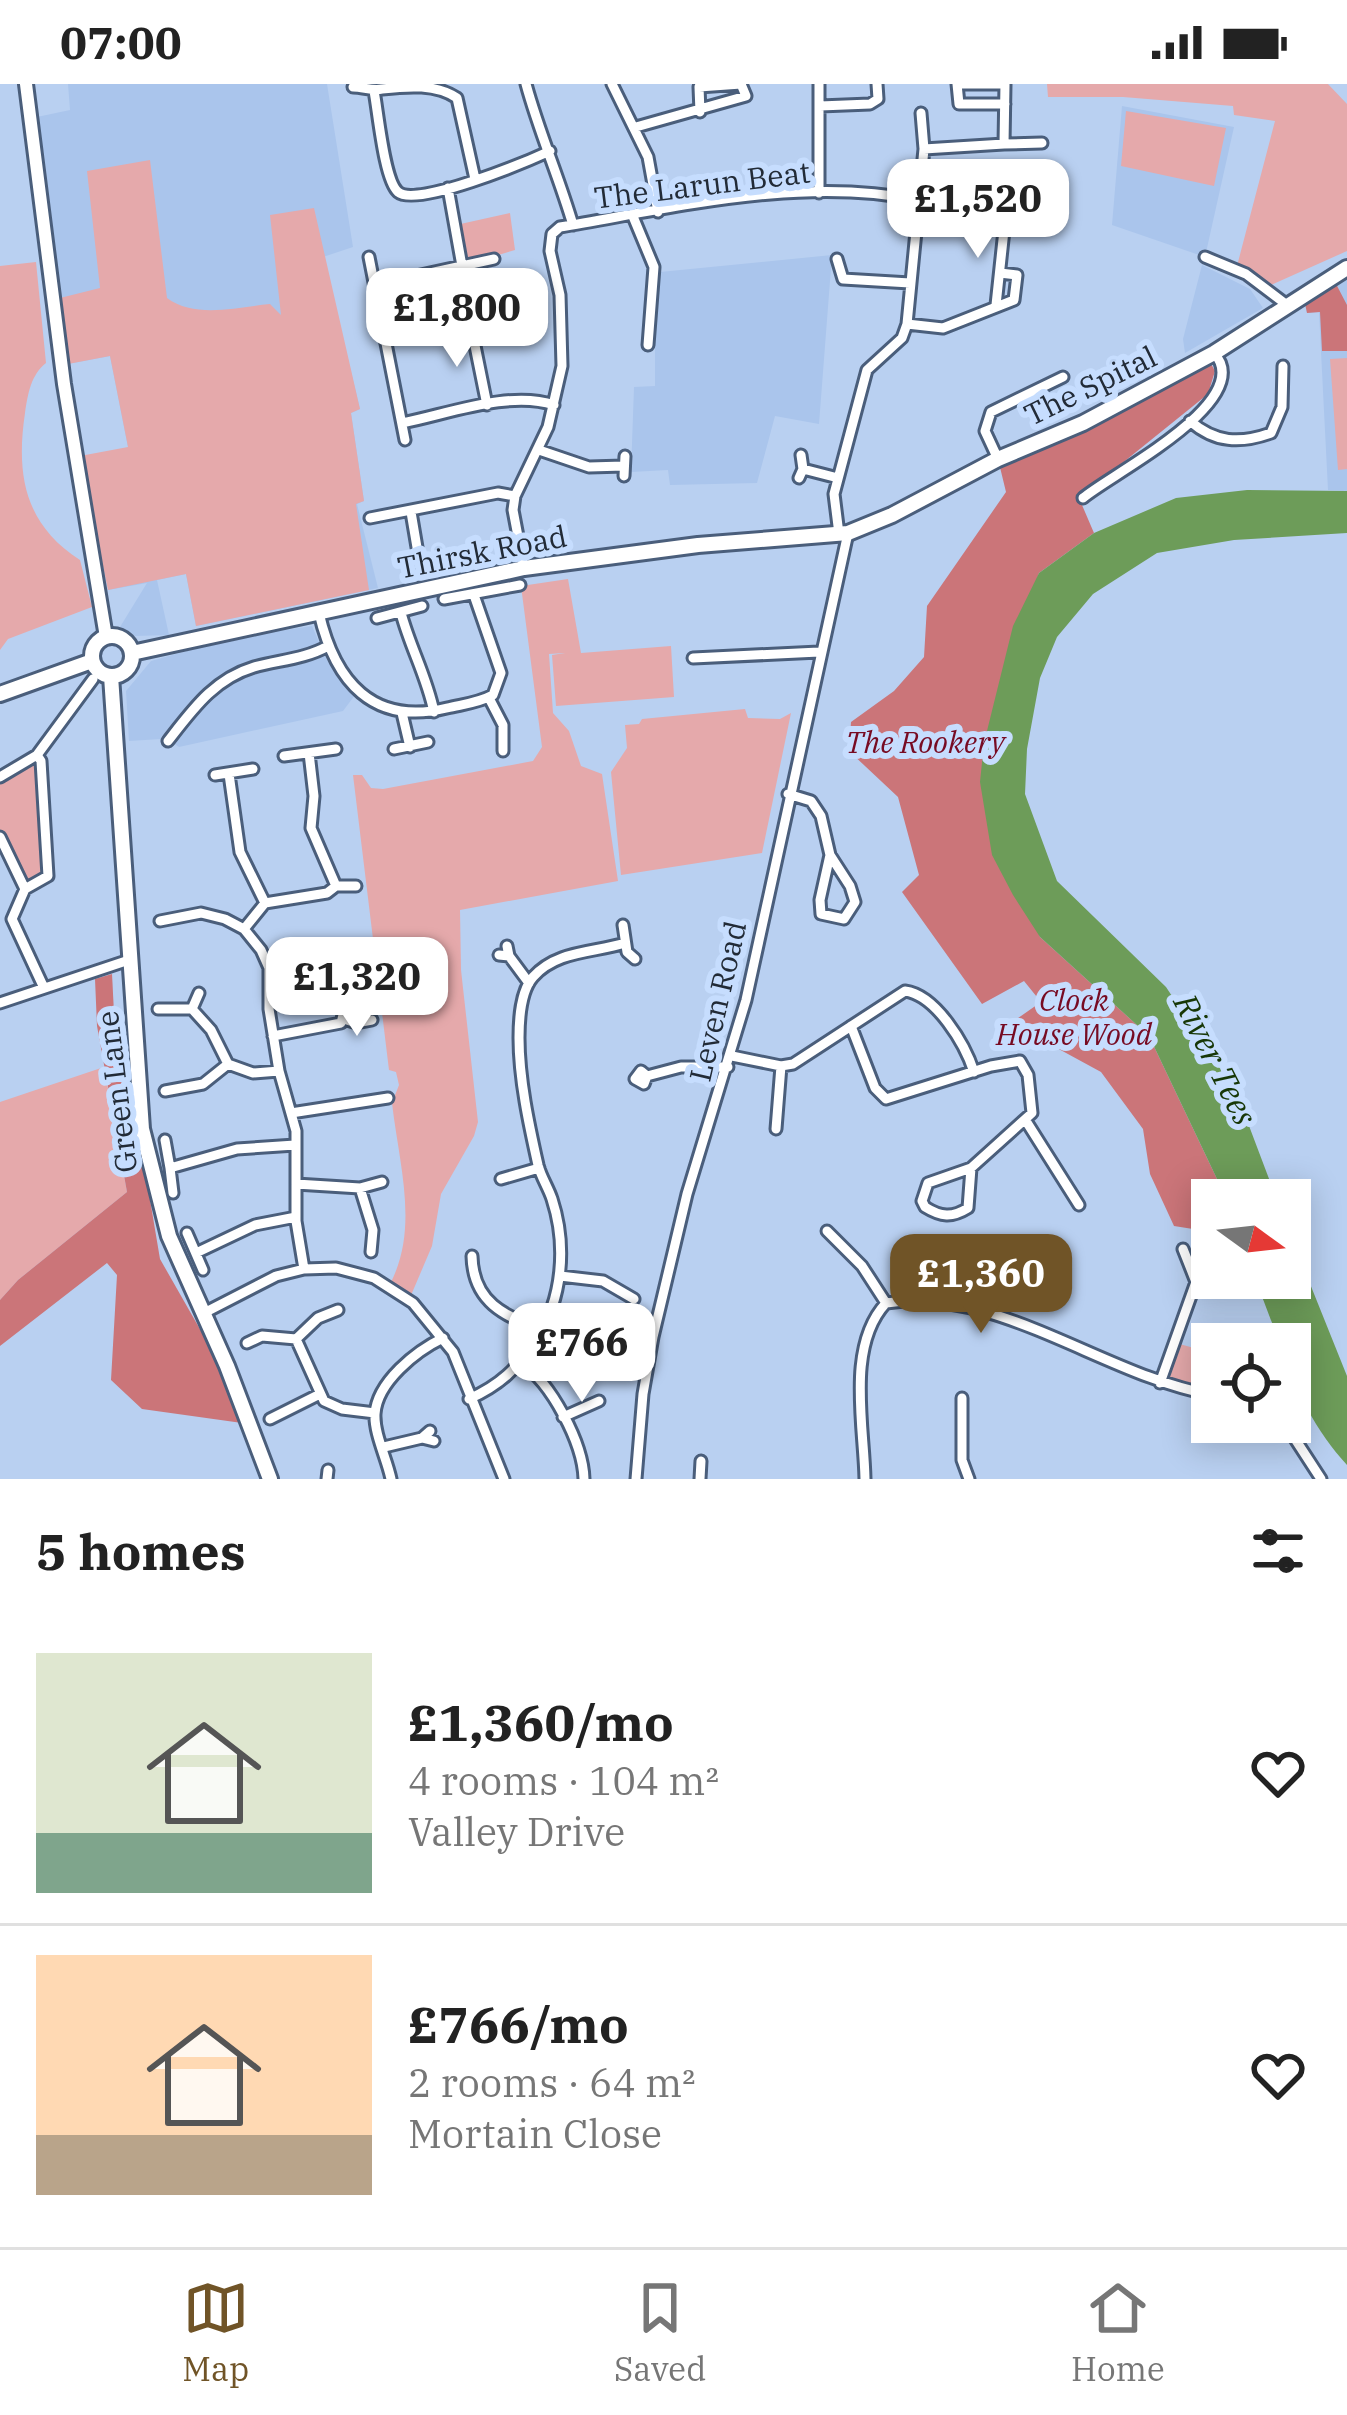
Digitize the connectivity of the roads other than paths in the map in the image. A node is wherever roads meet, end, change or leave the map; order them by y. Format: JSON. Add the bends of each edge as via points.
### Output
{"nodes":[{"id":1,"x":26,"y":84,"type":"edge"},
{"id":2,"x":526,"y":84,"type":"edge"},
{"id":3,"x":612,"y":84,"type":"edge"},
{"id":4,"x":819,"y":84,"type":"edge"},
{"id":5,"x":877,"y":84,"type":"edge"},
{"id":6,"x":1006,"y":84,"type":"edge"},
{"id":7,"x":699,"y":86,"type":"edge"},
{"id":8,"x":353,"y":87,"type":"edge"},
{"id":9,"x":374,"y":91,"type":"junction"},
{"id":10,"x":1005,"y":104,"type":"junction"},
{"id":11,"x":820,"y":106,"type":"junction"},
{"id":12,"x":700,"y":112,"type":"junction"},
{"id":13,"x":921,"y":113,"type":"dead end"},
{"id":14,"x":636,"y":128,"type":"junction"},
{"id":15,"x":1042,"y":143,"type":"dead end"},
{"id":16,"x":1004,"y":144,"type":"junction"},
{"id":17,"x":924,"y":149,"type":"junction"},
{"id":18,"x":550,"y":151,"type":"junction"},
{"id":19,"x":475,"y":178,"type":"junction"},
{"id":20,"x":448,"y":188,"type":"junction"},
{"id":21,"x":819,"y":193,"type":"junction"},
{"id":22,"x":917,"y":200,"type":"junction"},
{"id":23,"x":658,"y":212,"type":"junction"},
{"id":24,"x":632,"y":214,"type":"junction"},
{"id":25,"x":962,"y":220,"type":"dead end"},
{"id":26,"x":1005,"y":221,"type":"junction"},
{"id":27,"x":573,"y":225,"type":"junction"},
{"id":28,"x":1047,"y":227,"type":"dead end"},
{"id":29,"x":369,"y":257,"type":"dead end"},
{"id":30,"x":1205,"y":257,"type":"dead end"},
{"id":31,"x":494,"y":259,"type":"dead end"},
{"id":32,"x":837,"y":259,"type":"dead end"},
{"id":33,"x":462,"y":266,"type":"junction"},
{"id":34,"x":1347,"y":268,"type":"edge"},
{"id":35,"x":1000,"y":273,"type":"junction"},
{"id":36,"x":910,"y":283,"type":"junction"},
{"id":37,"x":375,"y":285,"type":"junction"},
{"id":38,"x":1287,"y":304,"type":"junction"},
{"id":39,"x":996,"y":305,"type":"junction"},
{"id":40,"x":907,"y":324,"type":"junction"},
{"id":41,"x":471,"y":326,"type":"dead end"},
{"id":42,"x":646,"y":339,"type":"dead end"},
{"id":43,"x":1214,"y":353,"type":"junction"},
{"id":44,"x":1283,"y":366,"type":"dead end"},
{"id":45,"x":1060,"y":382,"type":"dead end"},
{"id":46,"x":487,"y":405,"type":"junction"},
{"id":47,"x":554,"y":405,"type":"junction"},
{"id":48,"x":1190,"y":422,"type":"junction"},
{"id":49,"x":402,"y":423,"type":"junction"},
{"id":50,"x":405,"y":440,"type":"dead end"},
{"id":51,"x":538,"y":450,"type":"junction"},
{"id":52,"x":801,"y":455,"type":"dead end"},
{"id":53,"x":998,"y":460,"type":"junction"},
{"id":54,"x":624,"y":466,"type":"dead end"},
{"id":55,"x":838,"y":478,"type":"junction"},
{"id":56,"x":515,"y":496,"type":"junction"},
{"id":57,"x":1089,"y":498,"type":"dead end"},
{"id":58,"x":411,"y":512,"type":"junction"},
{"id":59,"x":370,"y":518,"type":"dead end"},
{"id":60,"x":843,"y":533,"type":"junction"},
{"id":61,"x":433,"y":556,"type":"dead end"},
{"id":62,"x":419,"y":559,"type":"junction"},
{"id":63,"x":524,"y":568,"type":"junction"},
{"id":64,"x":422,"y":572,"type":"dead end"},
{"id":65,"x":520,"y":585,"type":"dead end"},
{"id":66,"x":474,"y":595,"type":"junction"},
{"id":67,"x":444,"y":599,"type":"dead end"},
{"id":68,"x":422,"y":606,"type":"dead end"},
{"id":69,"x":319,"y":613,"type":"junction"},
{"id":70,"x":401,"y":613,"type":"junction"},
{"id":71,"x":377,"y":619,"type":"dead end"},
{"id":72,"x":106,"y":637,"type":"junction"},
{"id":73,"x":328,"y":646,"type":"junction"},
{"id":74,"x":820,"y":652,"type":"junction"},
{"id":75,"x":132,"y":653,"type":"junction"},
{"id":76,"x":693,"y":658,"type":"dead end"},
{"id":77,"x":92,"y":662,"type":"junction"},
{"id":78,"x":111,"y":676,"type":"junction"},
{"id":79,"x":93,"y":679,"type":"dead end"},
{"id":80,"x":0,"y":694,"type":"edge"},
{"id":81,"x":489,"y":698,"type":"junction"},
{"id":82,"x":434,"y":712,"type":"junction"},
{"id":83,"x":403,"y":713,"type":"junction"},
{"id":84,"x":515,"y":724,"type":"dead end"},
{"id":85,"x":502,"y":725,"type":"junction"},
{"id":86,"x":168,"y":741,"type":"dead end"},
{"id":87,"x":428,"y":742,"type":"dead end"},
{"id":88,"x":410,"y":747,"type":"junction"},
{"id":89,"x":336,"y":749,"type":"dead end"},
{"id":90,"x":394,"y":749,"type":"dead end"},
{"id":91,"x":503,"y":751,"type":"dead end"},
{"id":92,"x":309,"y":753,"type":"junction"},
{"id":93,"x":37,"y":754,"type":"junction"},
{"id":94,"x":284,"y":756,"type":"dead end"},
{"id":95,"x":253,"y":770,"type":"dead end"},
{"id":96,"x":229,"y":773,"type":"junction"},
{"id":97,"x":215,"y":775,"type":"dead end"},
{"id":98,"x":0,"y":777,"type":"edge"},
{"id":99,"x":788,"y":794,"type":"junction"},
{"id":100,"x":0,"y":837,"type":"edge"},
{"id":101,"x":830,"y":855,"type":"junction"},
{"id":102,"x":335,"y":886,"type":"junction"},
{"id":103,"x":356,"y":886,"type":"dead end"},
{"id":104,"x":25,"y":889,"type":"junction"},
{"id":105,"x":265,"y":903,"type":"junction"},
{"id":106,"x":164,"y":916,"type":"dead end"},
{"id":107,"x":623,"y":925,"type":"dead end"},
{"id":108,"x":244,"y":929,"type":"junction"},
{"id":109,"x":626,"y":943,"type":"junction"},
{"id":110,"x":505,"y":952,"type":"dead end"},
{"id":111,"x":634,"y":959,"type":"dead end"},
{"id":112,"x":129,"y":960,"type":"junction"},
{"id":113,"x":344,"y":960,"type":"dead end"},
{"id":114,"x":529,"y":983,"type":"junction"},
{"id":115,"x":44,"y":988,"type":"junction"},
{"id":116,"x":199,"y":993,"type":"dead end"},
{"id":117,"x":0,"y":1003,"type":"edge"},
{"id":118,"x":158,"y":1009,"type":"dead end"},
{"id":119,"x":192,"y":1009,"type":"junction"},
{"id":120,"x":344,"y":1019,"type":"junction"},
{"id":121,"x":372,"y":1020,"type":"dead end"},
{"id":122,"x":851,"y":1026,"type":"junction"},
{"id":123,"x":274,"y":1036,"type":"junction"},
{"id":124,"x":730,"y":1062,"type":"junction"},
{"id":125,"x":228,"y":1064,"type":"junction"},
{"id":126,"x":781,"y":1066,"type":"junction"},
{"id":127,"x":279,"y":1072,"type":"junction"},
{"id":128,"x":974,"y":1072,"type":"junction"},
{"id":129,"x":647,"y":1076,"type":"dead end"},
{"id":130,"x":164,"y":1091,"type":"dead end"},
{"id":131,"x":388,"y":1098,"type":"dead end"},
{"id":132,"x":291,"y":1113,"type":"junction"},
{"id":133,"x":1026,"y":1121,"type":"junction"},
{"id":134,"x":775,"y":1130,"type":"dead end"},
{"id":135,"x":165,"y":1140,"type":"dead end"},
{"id":136,"x":295,"y":1145,"type":"junction"},
{"id":137,"x":170,"y":1168,"type":"junction"},
{"id":138,"x":539,"y":1168,"type":"junction"},
{"id":139,"x":971,"y":1168,"type":"junction"},
{"id":140,"x":501,"y":1179,"type":"dead end"},
{"id":141,"x":382,"y":1182,"type":"dead end"},
{"id":142,"x":296,"y":1184,"type":"junction"},
{"id":143,"x":360,"y":1188,"type":"junction"},
{"id":144,"x":172,"y":1193,"type":"dead end"},
{"id":145,"x":1079,"y":1201,"type":"dead end"},
{"id":146,"x":296,"y":1217,"type":"junction"},
{"id":147,"x":187,"y":1233,"type":"dead end"},
{"id":148,"x":828,"y":1236,"type":"dead end"},
{"id":149,"x":1183,"y":1250,"type":"dead end"},
{"id":150,"x":196,"y":1252,"type":"junction"},
{"id":151,"x":371,"y":1252,"type":"dead end"},
{"id":152,"x":475,"y":1261,"type":"dead end"},
{"id":153,"x":304,"y":1269,"type":"junction"},
{"id":154,"x":203,"y":1270,"type":"dead end"},
{"id":155,"x":560,"y":1276,"type":"junction"},
{"id":156,"x":628,"y":1298,"type":"dead end"},
{"id":157,"x":886,"y":1304,"type":"junction"},
{"id":158,"x":338,"y":1310,"type":"dead end"},
{"id":159,"x":202,"y":1314,"type":"junction"},
{"id":160,"x":542,"y":1330,"type":"junction"},
{"id":161,"x":443,"y":1338,"type":"junction"},
{"id":162,"x":296,"y":1339,"type":"junction"},
{"id":163,"x":248,"y":1342,"type":"dead end"},
{"id":164,"x":521,"y":1363,"type":"junction"},
{"id":165,"x":1160,"y":1383,"type":"junction"},
{"id":166,"x":1191,"y":1390,"type":"edge"},
{"id":167,"x":318,"y":1395,"type":"junction"},
{"id":168,"x":580,"y":1395,"type":"dead end"},
{"id":169,"x":962,"y":1398,"type":"dead end"},
{"id":170,"x":469,"y":1399,"type":"junction"},
{"id":171,"x":599,"y":1401,"type":"dead end"},
{"id":172,"x":584,"y":1407,"type":"junction"},
{"id":173,"x":375,"y":1413,"type":"junction"},
{"id":174,"x":563,"y":1417,"type":"junction"},
{"id":175,"x":270,"y":1419,"type":"dead end"},
{"id":176,"x":429,"y":1437,"type":"dead end"},
{"id":177,"x":1298,"y":1443,"type":"edge"},
{"id":178,"x":384,"y":1447,"type":"junction"},
{"id":179,"x":701,"y":1461,"type":"dead end"},
{"id":180,"x":270,"y":1479,"type":"edge"},
{"id":181,"x":391,"y":1479,"type":"edge"},
{"id":182,"x":504,"y":1479,"type":"edge"},
{"id":183,"x":584,"y":1479,"type":"edge"},
{"id":184,"x":636,"y":1479,"type":"edge"},
{"id":185,"x":700,"y":1479,"type":"edge"},
{"id":186,"x":865,"y":1479,"type":"edge"},
{"id":187,"x":969,"y":1479,"type":"edge"},
{"id":188,"x":1321,"y":1479,"type":"edge"}],
"edges":[{"from":1,"to":72,"type":"main road"},
{"from":2,"to":18,"type":"street"},
{"from":3,"to":14,"type":"street"},
{"from":4,"to":11,"type":"street"},
{"from":5,"to":11,"type":"street","via":[[870,104]]},
{"from":6,"to":10,"type":"street"},
{"from":6,"to":10,"type":"street","via":[[957,84],[959,104]]},
{"from":7,"to":12,"type":"street"},
{"from":7,"to":12,"type":"street","via":[[741,84],[746,96]]},
{"from":8,"to":9,"type":"street"},
{"from":9,"to":19,"type":"street","via":[[441,84],[449,90]]},
{"from":9,"to":20,"type":"street","via":[[394,189],[411,197]]},
{"from":10,"to":16,"type":"street"},
{"from":11,"to":21,"type":"street"},
{"from":12,"to":14,"type":"street"},
{"from":13,"to":17,"type":"street"},
{"from":14,"to":23,"type":"street"},
{"from":15,"to":16,"type":"street"},
{"from":16,"to":17,"type":"street"},
{"from":17,"to":22,"type":"street"},
{"from":18,"to":19,"type":"street"},
{"from":18,"to":27,"type":"street"},
{"from":19,"to":20,"type":"street"},
{"from":20,"to":33,"type":"street"},
{"from":21,"to":22,"type":"street","name":"The Larun Beat"},
{"from":21,"to":23,"type":"street","name":"The Larun Beat"},
{"from":22,"to":36,"type":"street"},
{"from":23,"to":24,"type":"street","name":"The Larun Beat"},
{"from":24,"to":27,"type":"street","name":"The Larun Beat"},
{"from":24,"to":42,"type":"street","via":[[642,254],[654,267]]},
{"from":25,"to":26,"type":"street"},
{"from":26,"to":28,"type":"street"},
{"from":26,"to":35,"type":"street"},
{"from":27,"to":47,"type":"street","name":"The Larun Beat","via":[[550,241],[562,331]]},
{"from":29,"to":37,"type":"street"},
{"from":30,"to":38,"type":"street"},
{"from":31,"to":33,"type":"street"},
{"from":32,"to":36,"type":"street","via":[[843,279]]},
{"from":33,"to":37,"type":"street"},
{"from":34,"to":38,"type":"main road","name":"The Spital"},
{"from":35,"to":39,"type":"street"},
{"from":35,"to":39,"type":"street","via":[[1017,275],[1014,300]]},
{"from":36,"to":40,"type":"street"},
{"from":37,"to":49,"type":"street"},
{"from":38,"to":43,"type":"main road","name":"The Spital"},
{"from":39,"to":40,"type":"street","via":[[943,328]]},
{"from":40,"to":55,"type":"street","name":"Leven Road","via":[[867,370]]},
{"from":41,"to":46,"type":"street"},
{"from":43,"to":48,"type":"street","via":[[1223,378]]},
{"from":43,"to":53,"type":"main road","name":"The Spital"},
{"from":44,"to":48,"type":"street","via":[[1282,407],[1271,433],[1226,440]]},
{"from":45,"to":53,"type":"street","via":[[991,412],[985,431]]},
{"from":46,"to":47,"type":"street"},
{"from":46,"to":49,"type":"street"},
{"from":47,"to":51,"type":"street","name":"The Larun Beat"},
{"from":48,"to":57,"type":"street"},
{"from":49,"to":50,"type":"street"},
{"from":51,"to":54,"type":"street","via":[[590,467]]},
{"from":51,"to":56,"type":"street","name":"The Larun Beat"},
{"from":52,"to":55,"type":"street","via":[[801,473]]},
{"from":53,"to":60,"type":"main road","name":"The Spital"},
{"from":55,"to":60,"type":"street","name":"Leven Road"},
{"from":56,"to":58,"type":"street"},
{"from":56,"to":63,"type":"street"},
{"from":58,"to":59,"type":"street"},
{"from":58,"to":62,"type":"street"},
{"from":60,"to":63,"type":"main road","name":"Thirsk Road"},
{"from":60,"to":74,"type":"street","name":"Leven Road"},
{"from":61,"to":62,"type":"street"},
{"from":62,"to":64,"type":"street"},
{"from":63,"to":69,"type":"main road","name":"Thirsk Road"},
{"from":65,"to":66,"type":"street"},
{"from":66,"to":67,"type":"street"},
{"from":66,"to":81,"type":"street","via":[[501,674]]},
{"from":68,"to":70,"type":"street"},
{"from":69,"to":73,"type":"street"},
{"from":69,"to":75,"type":"main road","name":"Thirsk Road"},
{"from":70,"to":71,"type":"street"},
{"from":70,"to":82,"type":"street"},
{"from":72,"to":75,"type":"main road","via":[[121,638]]},
{"from":72,"to":77,"type":"main road","via":[[94,646]]},
{"from":73,"to":83,"type":"street","via":[[361,692]]},
{"from":73,"to":86,"type":"street","via":[[233,674],[204,695]]},
{"from":74,"to":76,"type":"street"},
{"from":74,"to":99,"type":"street","name":"Leven Road"},
{"from":75,"to":78,"type":"main road","via":[[124,672]]},
{"from":77,"to":78,"type":"main road"},
{"from":77,"to":80,"type":"main road"},
{"from":78,"to":112,"type":"main road","name":"Green Lane"},
{"from":79,"to":93,"type":"street"},
{"from":81,"to":82,"type":"street"},
{"from":81,"to":85,"type":"street"},
{"from":82,"to":83,"type":"street"},
{"from":83,"to":88,"type":"street"},
{"from":84,"to":85,"type":"street"},
{"from":85,"to":91,"type":"street"},
{"from":87,"to":88,"type":"street"},
{"from":88,"to":90,"type":"street"},
{"from":89,"to":92,"type":"street"},
{"from":92,"to":94,"type":"street"},
{"from":92,"to":102,"type":"street","via":[[311,828]]},
{"from":93,"to":98,"type":"street"},
{"from":93,"to":104,"type":"street","via":[[48,872]]},
{"from":95,"to":96,"type":"street"},
{"from":96,"to":97,"type":"street"},
{"from":96,"to":105,"type":"street","via":[[240,852]]},
{"from":99,"to":101,"type":"street","via":[[811,801]]},
{"from":99,"to":124,"type":"street","name":"Leven Road"},
{"from":100,"to":104,"type":"street"},
{"from":101,"to":101,"type":"street","via":[[855,902],[844,920],[821,914]]},
{"from":102,"to":103,"type":"street"},
{"from":102,"to":105,"type":"street"},
{"from":104,"to":115,"type":"street","via":[[12,919]]},
{"from":105,"to":108,"type":"street"},
{"from":106,"to":108,"type":"street","via":[[201,913]]},
{"from":107,"to":109,"type":"street"},
{"from":108,"to":123,"type":"street","via":[[268,968]]},
{"from":109,"to":111,"type":"street"},
{"from":109,"to":114,"type":"street","via":[[575,952]]},
{"from":110,"to":114,"type":"street"},
{"from":112,"to":115,"type":"street"},
{"from":112,"to":159,"type":"main road","name":"Green Lane","via":[[151,1170]]},
{"from":113,"to":120,"type":"street"},
{"from":114,"to":138,"type":"street","via":[[519,1052]]},
{"from":115,"to":117,"type":"street"},
{"from":116,"to":119,"type":"street"},
{"from":118,"to":119,"type":"street"},
{"from":119,"to":125,"type":"street"},
{"from":120,"to":121,"type":"street"},
{"from":120,"to":123,"type":"street"},
{"from":122,"to":126,"type":"street"},
{"from":122,"to":128,"type":"street","via":[[886,1099]]},
{"from":122,"to":128,"type":"street","via":[[905,992],[918,993]]},
{"from":123,"to":127,"type":"street"},
{"from":124,"to":126,"type":"street"},
{"from":124,"to":129,"type":"street"},
{"from":124,"to":184,"type":"street","name":"Leven Road","via":[[653,1337]]},
{"from":125,"to":127,"type":"street"},
{"from":125,"to":130,"type":"street","via":[[203,1084]]},
{"from":126,"to":134,"type":"street"},
{"from":127,"to":132,"type":"street"},
{"from":128,"to":133,"type":"street","via":[[1020,1060],[1033,1100]]},
{"from":131,"to":132,"type":"street"},
{"from":132,"to":136,"type":"street"},
{"from":133,"to":139,"type":"street"},
{"from":133,"to":145,"type":"street"},
{"from":135,"to":137,"type":"street"},
{"from":136,"to":137,"type":"street","via":[[237,1149]]},
{"from":136,"to":142,"type":"street"},
{"from":137,"to":144,"type":"street"},
{"from":138,"to":140,"type":"street"},
{"from":138,"to":155,"type":"street","via":[[553,1202]]},
{"from":139,"to":139,"type":"street","via":[[928,1184],[925,1207],[948,1216],[968,1208]]},
{"from":141,"to":143,"type":"street"},
{"from":142,"to":143,"type":"street"},
{"from":142,"to":146,"type":"street"},
{"from":143,"to":151,"type":"street"},
{"from":146,"to":150,"type":"street"},
{"from":146,"to":153,"type":"street"},
{"from":147,"to":150,"type":"street"},
{"from":148,"to":157,"type":"street","via":[[862,1266]]},
{"from":149,"to":165,"type":"street","via":[[1196,1282]]},
{"from":150,"to":154,"type":"street"},
{"from":152,"to":160,"type":"street","via":[[477,1289],[492,1308]]},
{"from":153,"to":159,"type":"street"},
{"from":153,"to":161,"type":"street","via":[[374,1278],[413,1303]]},
{"from":155,"to":156,"type":"street","via":[[603,1281]]},
{"from":155,"to":160,"type":"street"},
{"from":157,"to":165,"type":"street","via":[[920,1301],[987,1315]]},
{"from":157,"to":186,"type":"street","via":[[873,1318],[862,1357]]},
{"from":158,"to":162,"type":"street"},
{"from":159,"to":180,"type":"main road","name":"Green Lane"},
{"from":160,"to":164,"type":"street"},
{"from":161,"to":170,"type":"street"},
{"from":161,"to":173,"type":"street","via":[[384,1387]]},
{"from":162,"to":163,"type":"street","via":[[260,1331]]},
{"from":162,"to":167,"type":"street"},
{"from":164,"to":170,"type":"street"},
{"from":164,"to":174,"type":"street","via":[[539,1375]]},
{"from":165,"to":166,"type":"street"},
{"from":167,"to":173,"type":"street","via":[[342,1409]]},
{"from":167,"to":175,"type":"street","via":[[290,1417]]},
{"from":168,"to":172,"type":"street"},
{"from":169,"to":187,"type":"street","via":[[956,1414]]},
{"from":170,"to":182,"type":"street"},
{"from":171,"to":172,"type":"street"},
{"from":172,"to":174,"type":"street"},
{"from":173,"to":178,"type":"street"},
{"from":174,"to":183,"type":"street"},
{"from":176,"to":178,"type":"street"},
{"from":177,"to":188,"type":"street"},
{"from":178,"to":181,"type":"street"},
{"from":179,"to":185,"type":"street"}]}
